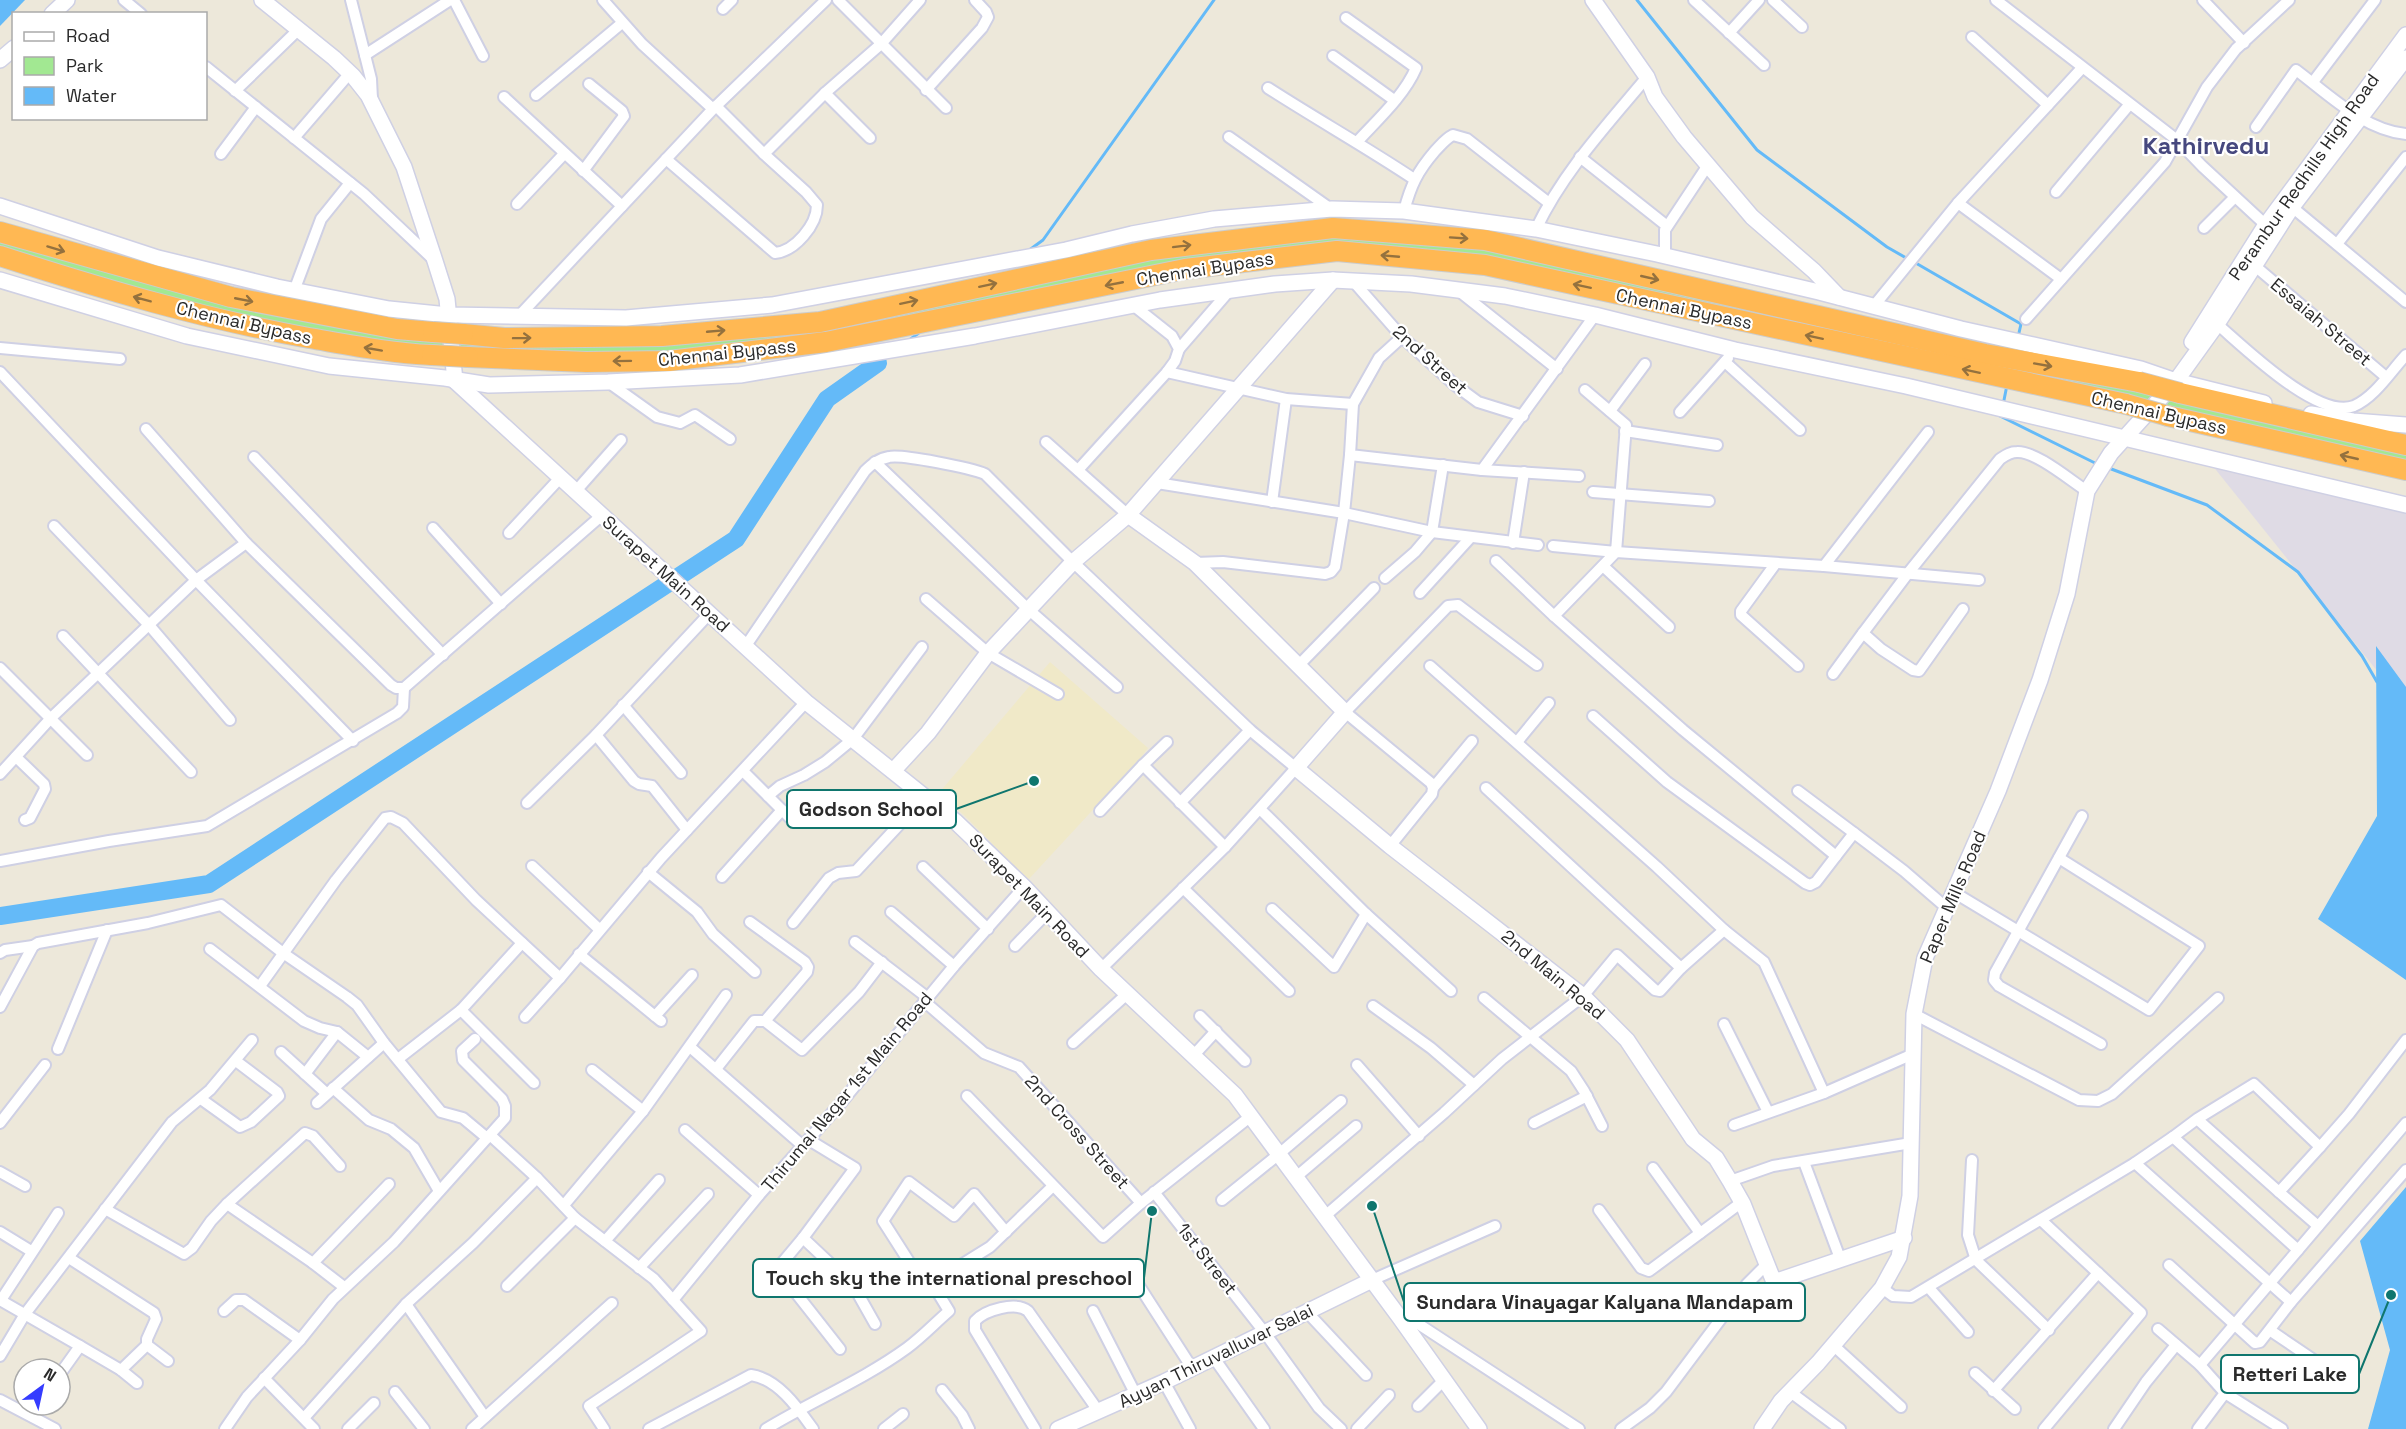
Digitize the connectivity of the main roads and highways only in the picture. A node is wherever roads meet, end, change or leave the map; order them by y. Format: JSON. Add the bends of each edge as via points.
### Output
{"nodes":[{"id":1,"x":0,"y":232,"type":"edge"},
{"id":2,"x":0,"y":256,"type":"edge"},
{"id":3,"x":2406,"y":445,"type":"edge"},
{"id":4,"x":2406,"y":470,"type":"edge"}],
"edges":[{"from":1,"to":3,"type":"highway","name":"Chennai Bypass","one_way":true,"bridge":true,"via":[[231,297],[397,329],[448,326],[504,338],[662,336],[820,322],[1151,250],[1334,228],[1485,240],[1985,354],[2139,382],[2174,384]]},
{"from":4,"to":2,"type":"highway","name":"Chennai Bypass","one_way":true,"bridge":true,"via":[[2126,404],[1485,265],[1337,251],[1185,269],[826,342],[669,361],[586,362],[392,353],[235,324]]}]}
